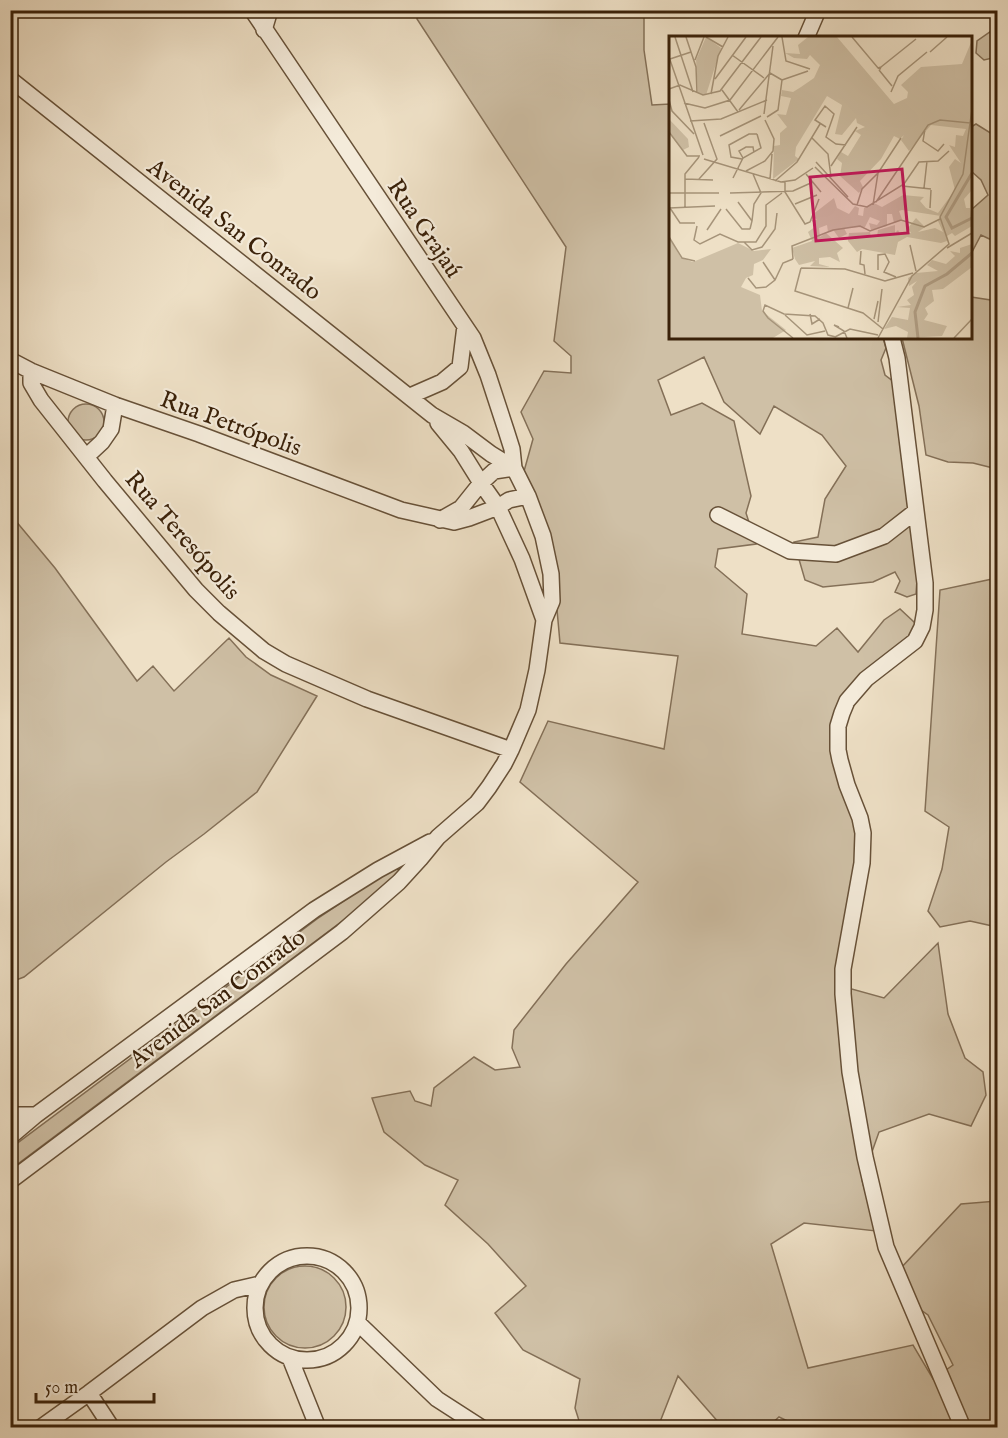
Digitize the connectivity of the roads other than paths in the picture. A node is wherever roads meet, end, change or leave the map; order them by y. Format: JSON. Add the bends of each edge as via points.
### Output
{"nodes":[{"id":1,"x":252,"y":10,"type":"edge"},
{"id":2,"x":270,"y":10,"type":"edge"},
{"id":3,"x":818,"y":10,"type":"edge"},
{"id":4,"x":264,"y":30,"type":"junction"},
{"id":5,"x":807,"y":36,"type":"edge"},
{"id":6,"x":10,"y":79,"type":"edge"},
{"id":7,"x":465,"y":326,"type":"junction"},
{"id":8,"x":892,"y":339,"type":"edge"},
{"id":9,"x":10,"y":360,"type":"edge"},
{"id":10,"x":460,"y":367,"type":"junction"},
{"id":11,"x":31,"y":371,"type":"junction"},
{"id":12,"x":488,"y":375,"type":"junction"},
{"id":13,"x":410,"y":396,"type":"junction"},
{"id":14,"x":115,"y":405,"type":"junction"},
{"id":15,"x":432,"y":415,"type":"junction"},
{"id":16,"x":87,"y":456,"type":"junction"},
{"id":17,"x":514,"y":468,"type":"junction"},
{"id":18,"x":481,"y":483,"type":"junction"},
{"id":19,"x":528,"y":496,"type":"junction"},
{"id":20,"x":498,"y":507,"type":"junction"},
{"id":21,"x":916,"y":511,"type":"junction"},
{"id":22,"x":718,"y":515,"type":"dead end"},
{"id":23,"x":440,"y":520,"type":"junction"},
{"id":24,"x":543,"y":620,"type":"junction"},
{"id":25,"x":511,"y":750,"type":"junction"},
{"id":26,"x":438,"y":837,"type":"junction"},
{"id":27,"x":10,"y":1115,"type":"edge"},
{"id":28,"x":36,"y":1115,"type":"junction"},
{"id":29,"x":10,"y":1137,"type":"edge"},
{"id":30,"x":10,"y":1181,"type":"edge"},
{"id":31,"x":260,"y":1284,"type":"junction"},
{"id":32,"x":357,"y":1323,"type":"junction"},
{"id":33,"x":290,"y":1358,"type":"junction"},
{"id":34,"x":89,"y":1394,"type":"junction"},
{"id":35,"x":40,"y":1428,"type":"edge"},
{"id":36,"x":112,"y":1428,"type":"edge"},
{"id":37,"x":318,"y":1428,"type":"edge"},
{"id":38,"x":482,"y":1428,"type":"edge"},
{"id":39,"x":963,"y":1428,"type":"edge"}],
"edges":[{"from":1,"to":4,"type":"street","name":"Rua Grajaú"},
{"from":2,"to":4,"type":"street"},
{"from":3,"to":5,"type":"street"},
{"from":4,"to":7,"type":"street","name":"Rua Grajaú"},
{"from":6,"to":13,"type":"street","name":"Avenida San Conrado"},
{"from":7,"to":10,"type":"street"},
{"from":7,"to":12,"type":"street","name":"Rua Grajaú"},
{"from":8,"to":21,"type":"street"},
{"from":9,"to":11,"type":"street","name":"Rua Petrópolis"},
{"from":10,"to":12,"type":"street"},
{"from":10,"to":13,"type":"street","via":[[442,382]]},
{"from":11,"to":14,"type":"street","name":"Rua Petrópolis"},
{"from":11,"to":16,"type":"street","name":"Rua Teresópolis","via":[[31,383],[41,400]]},
{"from":12,"to":17,"type":"street","name":"Rua Grajaú","via":[[512,449]]},
{"from":13,"to":15,"type":"street","name":"Avenida San Conrado"},
{"from":14,"to":16,"type":"street","via":[[111,429]]},
{"from":14,"to":23,"type":"street","name":"Rua Petrópolis","via":[[401,510]]},
{"from":15,"to":17,"type":"street","name":"Avenida San Conrado"},
{"from":15,"to":18,"type":"street","name":"Avenida San Conrado"},
{"from":16,"to":25,"type":"street","name":"Rua Teresópolis","via":[[196,590],[264,651],[367,699]]},
{"from":17,"to":18,"type":"street","via":[[494,471]]},
{"from":17,"to":19,"type":"street","name":"Rua Grajaú"},
{"from":18,"to":20,"type":"street","name":"Avenida San Conrado"},
{"from":18,"to":23,"type":"street","via":[[461,508]]},
{"from":19,"to":20,"type":"street","name":"Rua Petrópolis"},
{"from":19,"to":24,"type":"street","name":"Avenida San Conrado","via":[[552,574],[552,601]]},
{"from":20,"to":23,"type":"street","name":"Rua Petrópolis","via":[[454,522]]},
{"from":20,"to":24,"type":"street","name":"Avenida San Conrado"},
{"from":21,"to":22,"type":"street","via":[[884,536],[836,554],[790,552]]},
{"from":21,"to":39,"type":"street","via":[[925,583],[922,627],[915,641],[866,679],[847,701],[838,726],[840,759],[863,833],[862,863],[843,969],[843,994],[850,1072],[886,1247]]},
{"from":24,"to":25,"type":"street","name":"Avenida San Conrado","via":[[528,710]]},
{"from":25,"to":26,"type":"street","name":"Avenida San Conrado","via":[[477,803]]},
{"from":26,"to":28,"type":"street","name":"Avenida San Conrado","via":[[314,910]]},
{"from":26,"to":30,"type":"street","name":"Avenida San Conrado","via":[[399,882],[342,932]]},
{"from":27,"to":28,"type":"street"},
{"from":28,"to":29,"type":"street","name":"Avenida San Conrado"},
{"from":31,"to":32,"type":"street","via":[[285,1260],[319,1256],[348,1274],[357,1289]]},
{"from":31,"to":33,"type":"street","via":[[255,1301],[256,1319],[263,1336]]},
{"from":31,"to":34,"type":"street","via":[[234,1290],[202,1308]]},
{"from":32,"to":33,"type":"street","via":[[353,1335],[336,1352],[314,1360]]},
{"from":32,"to":38,"type":"street","via":[[437,1399]]},
{"from":33,"to":37,"type":"street"},
{"from":34,"to":35,"type":"street"},
{"from":34,"to":36,"type":"street"}]}
